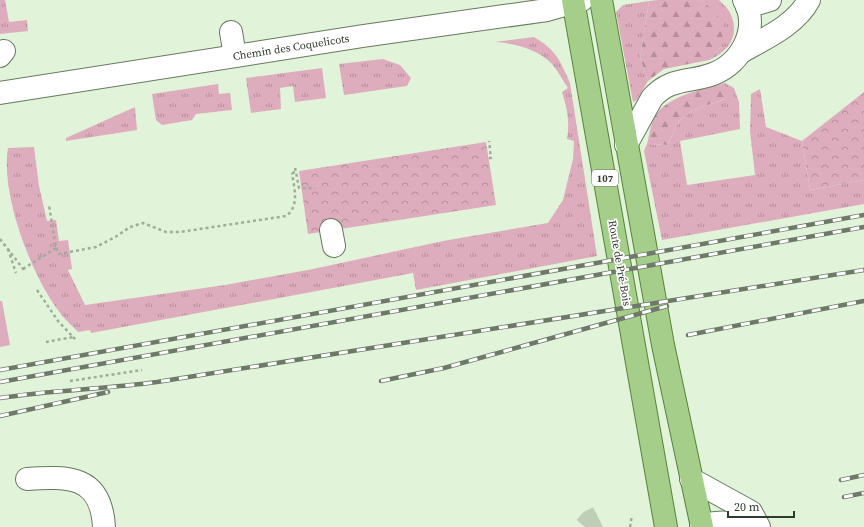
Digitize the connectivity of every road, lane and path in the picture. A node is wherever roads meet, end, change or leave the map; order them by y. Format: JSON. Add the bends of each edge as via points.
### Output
{"nodes":[{"id":1,"x":508,"y":0,"type":"edge"},
{"id":2,"x":601,"y":0,"type":"edge"},
{"id":3,"x":770,"y":0,"type":"edge"},
{"id":4,"x":809,"y":0,"type":"edge"},
{"id":5,"x":576,"y":1,"type":"edge"},
{"id":6,"x":746,"y":4,"type":"edge"},
{"id":7,"x":484,"y":18,"type":"junction"},
{"id":8,"x":231,"y":32,"type":"dead end"},
{"id":9,"x":741,"y":52,"type":"junction"},
{"id":10,"x":235,"y":56,"type":"junction"},
{"id":11,"x":0,"y":93,"type":"edge"},
{"id":12,"x":489,"y":141,"type":"dead end"},
{"id":13,"x":626,"y":145,"type":"junction"},
{"id":14,"x":488,"y":158,"type":"dead end"},
{"id":15,"x":295,"y":168,"type":"dead end"},
{"id":16,"x":296,"y":172,"type":"junction"},
{"id":17,"x":315,"y":188,"type":"dead end"},
{"id":18,"x":49,"y":205,"type":"dead end"},
{"id":19,"x":0,"y":239,"type":"edge"},
{"id":20,"x":4,"y":242,"type":"junction"},
{"id":21,"x":56,"y":248,"type":"junction"},
{"id":22,"x":16,"y":273,"type":"dead end"},
{"id":23,"x":37,"y":290,"type":"dead end"},
{"id":24,"x":73,"y":337,"type":"junction"},
{"id":25,"x":77,"y":341,"type":"dead end"},
{"id":26,"x":46,"y":342,"type":"dead end"},
{"id":27,"x":142,"y":370,"type":"dead end"},
{"id":28,"x":70,"y":381,"type":"dead end"},
{"id":29,"x":27,"y":479,"type":"dead end"},
{"id":30,"x":691,"y":480,"type":"junction"},
{"id":31,"x":632,"y":515,"type":"dead end"},
{"id":32,"x":702,"y":526,"type":"edge"},
{"id":33,"x":104,"y":527,"type":"edge"},
{"id":34,"x":630,"y":527,"type":"edge"},
{"id":35,"x":666,"y":527,"type":"edge"},
{"id":36,"x":747,"y":527,"type":"edge"},
{"id":37,"x":759,"y":527,"type":"edge"}],
"edges":[{"from":1,"to":7,"type":"street"},
{"from":2,"to":13,"type":"main road","number":"107"},
{"from":3,"to":6,"type":"street"},
{"from":4,"to":9,"type":"street","via":[[804,8],[781,28]]},
{"from":5,"to":7,"type":"street","name":"Chemin des Coquelicots","via":[[547,10]]},
{"from":5,"to":35,"type":"main road","name":"Route de Pré-Bois","number":"107"},
{"from":6,"to":9,"type":"street","via":[[751,20],[749,36]]},
{"from":7,"to":10,"type":"street","name":"Chemin des Coquelicots"},
{"from":8,"to":10,"type":"street"},
{"from":9,"to":13,"type":"street","via":[[728,66],[713,74],[671,83],[657,92]]},
{"from":10,"to":11,"type":"street","name":"Chemin des Coquelicots"},
{"from":12,"to":14,"type":"path","via":[[491,158]]},
{"from":13,"to":30,"type":"main road","number":"107"},
{"from":15,"to":16,"type":"path"},
{"from":16,"to":17,"type":"path","via":[[299,188]]},
{"from":16,"to":21,"type":"path","via":[[292,173],[295,205],[293,212],[286,216],[180,232],[166,232],[144,223],[130,227],[96,247],[59,254]]},
{"from":18,"to":21,"type":"path"},
{"from":19,"to":20,"type":"path"},
{"from":20,"to":21,"type":"path","via":[[23,270]]},
{"from":20,"to":22,"type":"path"},
{"from":23,"to":24,"type":"path","via":[[58,321]]},
{"from":24,"to":25,"type":"path"},
{"from":24,"to":26,"type":"path"},
{"from":27,"to":28,"type":"path"},
{"from":29,"to":33,"type":"street","via":[[58,477],[84,485],[98,498],[103,509]]},
{"from":30,"to":32,"type":"main road","number":"107"},
{"from":30,"to":37,"type":"street","via":[[751,512]]},
{"from":31,"to":34,"type":"path"},
{"from":32,"to":36,"type":"street","via":[[724,522]]}]}
